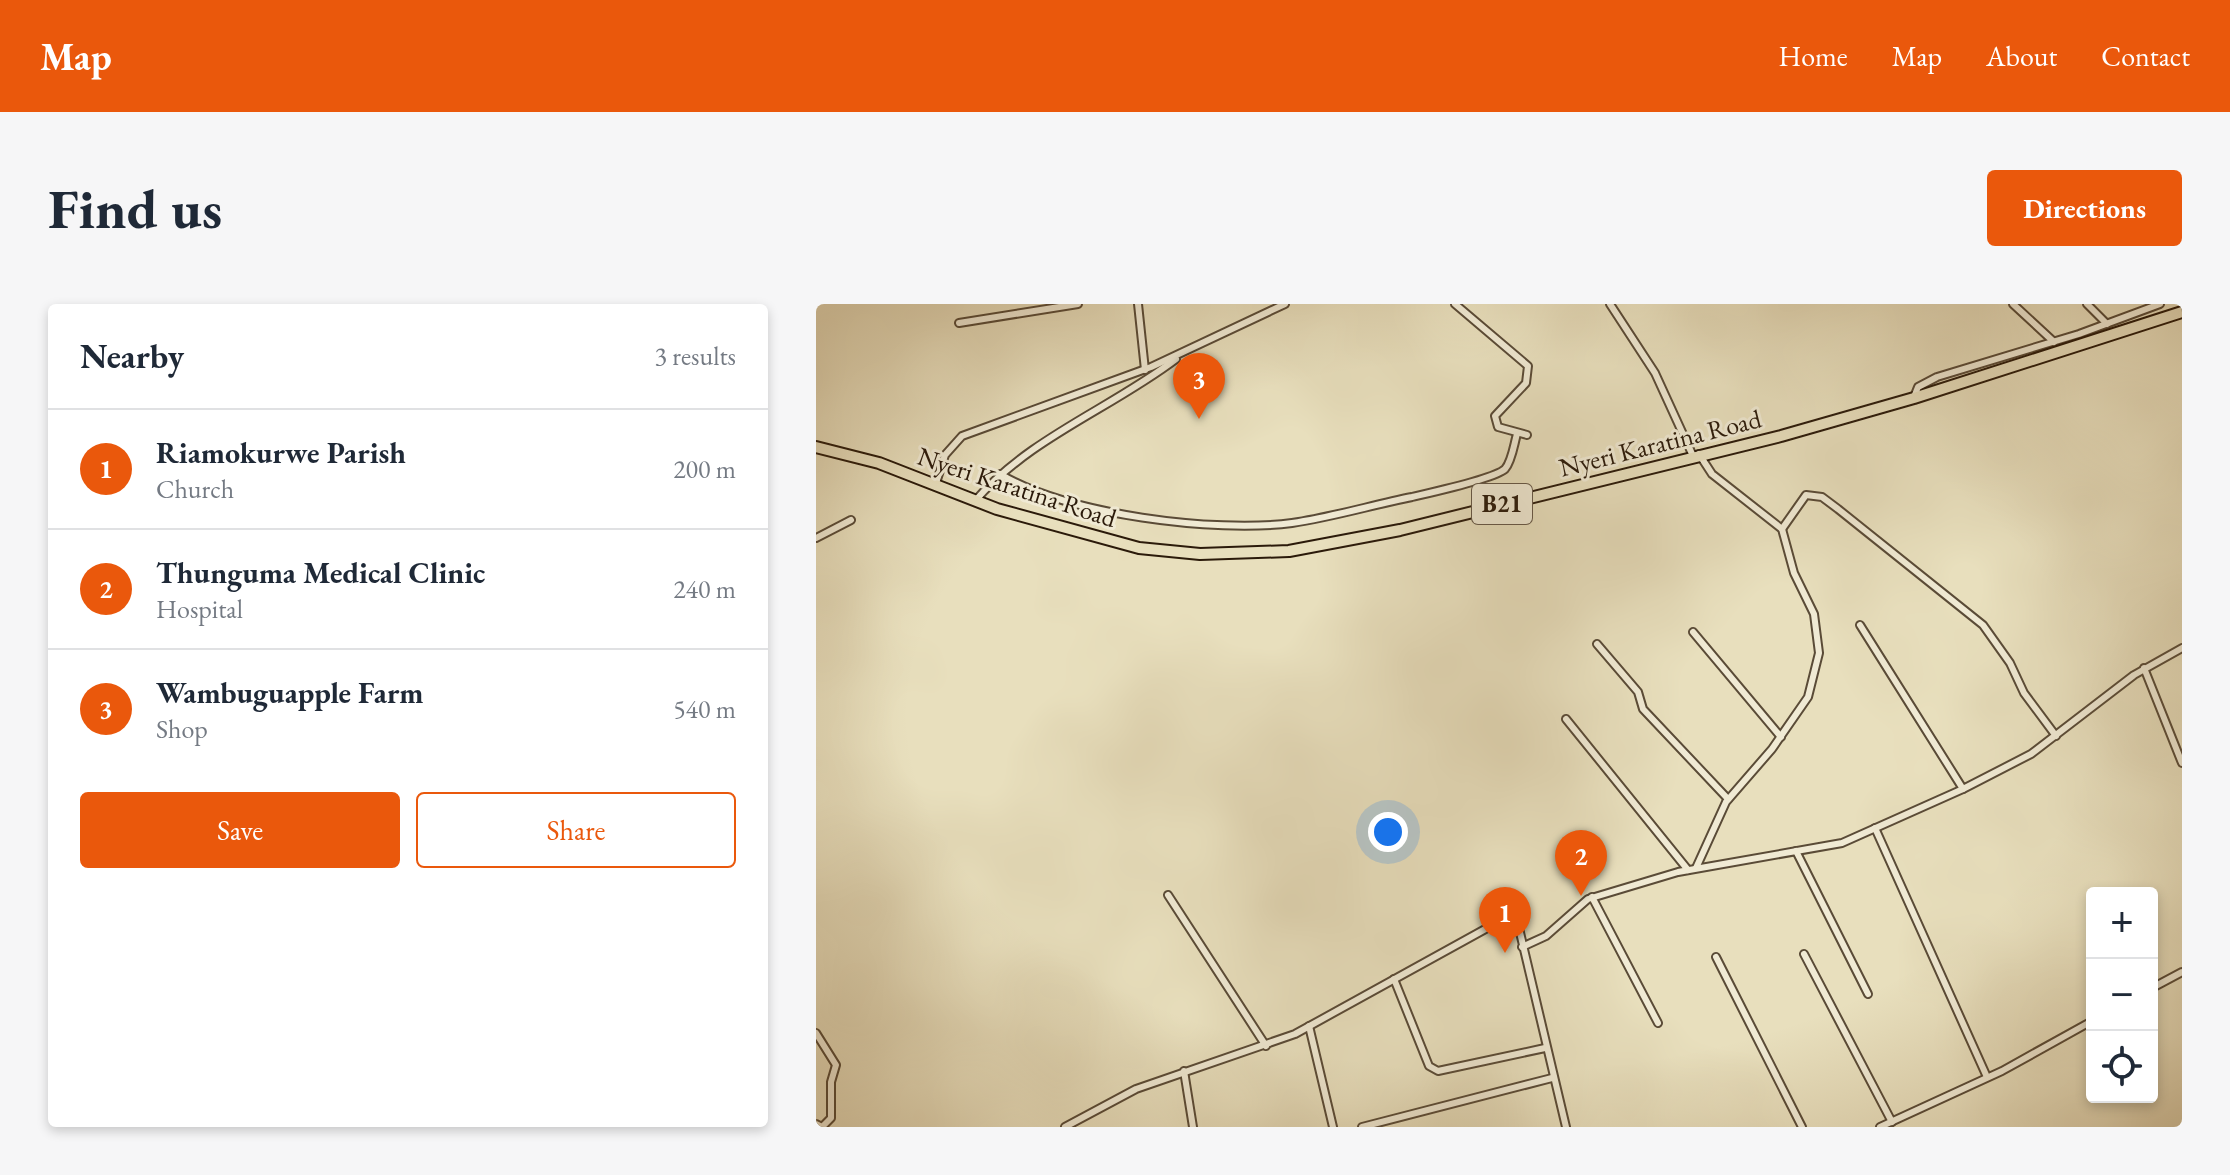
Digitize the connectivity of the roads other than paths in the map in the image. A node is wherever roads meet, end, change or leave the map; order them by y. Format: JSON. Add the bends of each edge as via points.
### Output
{"nodes":[{"id":1,"x":1078,"y":304,"type":"edge"},
{"id":2,"x":1138,"y":304,"type":"edge"},
{"id":3,"x":1285,"y":304,"type":"edge"},
{"id":4,"x":1455,"y":304,"type":"edge"},
{"id":5,"x":1610,"y":304,"type":"edge"},
{"id":6,"x":2013,"y":304,"type":"edge"},
{"id":7,"x":2087,"y":304,"type":"edge"},
{"id":8,"x":2160,"y":304,"type":"edge"},
{"id":9,"x":2182,"y":312,"type":"edge"},
{"id":10,"x":959,"y":323,"type":"dead end"},
{"id":11,"x":2107,"y":324,"type":"junction"},
{"id":12,"x":2054,"y":342,"type":"junction"},
{"id":13,"x":1185,"y":352,"type":"junction"},
{"id":14,"x":1145,"y":370,"type":"junction"},
{"id":15,"x":1914,"y":398,"type":"junction"},
{"id":16,"x":1517,"y":434,"type":"junction"},
{"id":17,"x":1527,"y":435,"type":"dead end"},
{"id":18,"x":816,"y":447,"type":"edge"},
{"id":19,"x":1696,"y":455,"type":"junction"},
{"id":20,"x":1000,"y":474,"type":"junction"},
{"id":21,"x":935,"y":486,"type":"junction"},
{"id":22,"x":975,"y":501,"type":"junction"},
{"id":23,"x":851,"y":520,"type":"dead end"},
{"id":24,"x":1782,"y":529,"type":"junction"},
{"id":25,"x":816,"y":538,"type":"edge"},
{"id":26,"x":1860,"y":625,"type":"dead end"},
{"id":27,"x":1693,"y":632,"type":"dead end"},
{"id":28,"x":1597,"y":644,"type":"dead end"},
{"id":29,"x":2182,"y":648,"type":"edge"},
{"id":30,"x":2144,"y":668,"type":"junction"},
{"id":31,"x":1566,"y":719,"type":"dead end"},
{"id":32,"x":2056,"y":736,"type":"junction"},
{"id":33,"x":1781,"y":737,"type":"junction"},
{"id":34,"x":2182,"y":763,"type":"edge"},
{"id":35,"x":1963,"y":789,"type":"junction"},
{"id":36,"x":1728,"y":799,"type":"junction"},
{"id":37,"x":1875,"y":828,"type":"junction"},
{"id":38,"x":1796,"y":851,"type":"junction"},
{"id":39,"x":1696,"y":868,"type":"junction"},
{"id":40,"x":1688,"y":870,"type":"junction"},
{"id":41,"x":1168,"y":895,"type":"dead end"},
{"id":42,"x":1592,"y":897,"type":"junction"},
{"id":43,"x":1522,"y":947,"type":"junction"},
{"id":44,"x":1804,"y":954,"type":"dead end"},
{"id":45,"x":1716,"y":957,"type":"dead end"},
{"id":46,"x":2182,"y":972,"type":"edge"},
{"id":47,"x":1394,"y":979,"type":"junction"},
{"id":48,"x":2158,"y":985,"type":"edge"},
{"id":49,"x":1868,"y":994,"type":"dead end"},
{"id":50,"x":1658,"y":1023,"type":"dead end"},
{"id":51,"x":2086,"y":1024,"type":"edge"},
{"id":52,"x":1309,"y":1026,"type":"junction"},
{"id":53,"x":816,"y":1033,"type":"edge"},
{"id":54,"x":1266,"y":1046,"type":"junction"},
{"id":55,"x":1545,"y":1048,"type":"junction"},
{"id":56,"x":1184,"y":1071,"type":"junction"},
{"id":57,"x":1987,"y":1077,"type":"junction"},
{"id":58,"x":1552,"y":1078,"type":"junction"},
{"id":59,"x":1892,"y":1122,"type":"junction"},
{"id":60,"x":816,"y":1124,"type":"edge"},
{"id":61,"x":1065,"y":1127,"type":"edge"},
{"id":62,"x":1193,"y":1127,"type":"edge"},
{"id":63,"x":1333,"y":1127,"type":"edge"},
{"id":64,"x":1362,"y":1127,"type":"edge"},
{"id":65,"x":1566,"y":1127,"type":"edge"},
{"id":66,"x":1802,"y":1127,"type":"edge"},
{"id":67,"x":1880,"y":1127,"type":"edge"}],
"edges":[{"from":1,"to":10,"type":"street"},
{"from":2,"to":14,"type":"street"},
{"from":3,"to":13,"type":"street"},
{"from":4,"to":16,"type":"street","via":[[1528,366],[1526,383],[1495,416],[1498,427]]},
{"from":5,"to":19,"type":"street","via":[[1655,373]]},
{"from":6,"to":12,"type":"street"},
{"from":7,"to":11,"type":"street"},
{"from":8,"to":11,"type":"street"},
{"from":9,"to":15,"type":"highway","name":"Nyeri Karatina Road","number":"B21"},
{"from":11,"to":12,"type":"street"},
{"from":12,"to":15,"type":"street","via":[[1923,383]]},
{"from":13,"to":14,"type":"street"},
{"from":13,"to":20,"type":"street"},
{"from":14,"to":21,"type":"street","via":[[962,436],[945,455]]},
{"from":15,"to":19,"type":"highway","name":"Nyeri Karatina Road","number":"B21"},
{"from":16,"to":17,"type":"street"},
{"from":16,"to":20,"type":"street","via":[[1507,466],[1498,472],[1442,491],[1328,517],[1248,526],[1161,520],[1094,508]]},
{"from":18,"to":21,"type":"highway","name":"Nyeri Karatina Road","number":"B21","via":[[879,463]]},
{"from":19,"to":22,"type":"highway","name":"Nyeri Karatina Road","number":"B21","via":[[1400,530],[1289,551],[1200,554],[1139,548]]},
{"from":19,"to":24,"type":"street"},
{"from":20,"to":22,"type":"street"},
{"from":21,"to":22,"type":"highway","name":"Nyeri Karatina Road","number":"B21"},
{"from":23,"to":25,"type":"street"},
{"from":24,"to":32,"type":"street","via":[[1806,495],[1822,497],[1838,509],[1983,625]]},
{"from":24,"to":33,"type":"street","via":[[1794,573],[1814,614],[1819,653],[1808,697]]},
{"from":26,"to":35,"type":"street"},
{"from":27,"to":33,"type":"street"},
{"from":28,"to":36,"type":"street","via":[[1633,684],[1643,709]]},
{"from":29,"to":30,"type":"street"},
{"from":30,"to":32,"type":"street"},
{"from":30,"to":34,"type":"street"},
{"from":31,"to":40,"type":"street"},
{"from":32,"to":35,"type":"street"},
{"from":33,"to":36,"type":"street"},
{"from":35,"to":37,"type":"street"},
{"from":36,"to":39,"type":"street"},
{"from":37,"to":38,"type":"street","via":[[1842,843]]},
{"from":37,"to":57,"type":"street"},
{"from":38,"to":39,"type":"street"},
{"from":38,"to":49,"type":"street"},
{"from":39,"to":40,"type":"street"},
{"from":40,"to":42,"type":"street"},
{"from":41,"to":54,"type":"street"},
{"from":42,"to":43,"type":"street","via":[[1546,936]]},
{"from":42,"to":50,"type":"street"},
{"from":43,"to":47,"type":"street","via":[[1518,924],[1498,923]]},
{"from":43,"to":55,"type":"street"},
{"from":44,"to":59,"type":"street"},
{"from":45,"to":66,"type":"street"},
{"from":46,"to":48,"type":"street"},
{"from":47,"to":52,"type":"street"},
{"from":47,"to":55,"type":"street","via":[[1429,1066],[1438,1071]]},
{"from":51,"to":57,"type":"street"},
{"from":52,"to":54,"type":"street"},
{"from":52,"to":63,"type":"street"},
{"from":53,"to":60,"type":"street","via":[[836,1065],[831,1118],[822,1127]]},
{"from":54,"to":56,"type":"street"},
{"from":55,"to":58,"type":"street"},
{"from":56,"to":61,"type":"street","via":[[1136,1089]]},
{"from":56,"to":62,"type":"street"},
{"from":57,"to":59,"type":"street"},
{"from":58,"to":64,"type":"street"},
{"from":58,"to":65,"type":"street"},
{"from":59,"to":67,"type":"street"}]}
